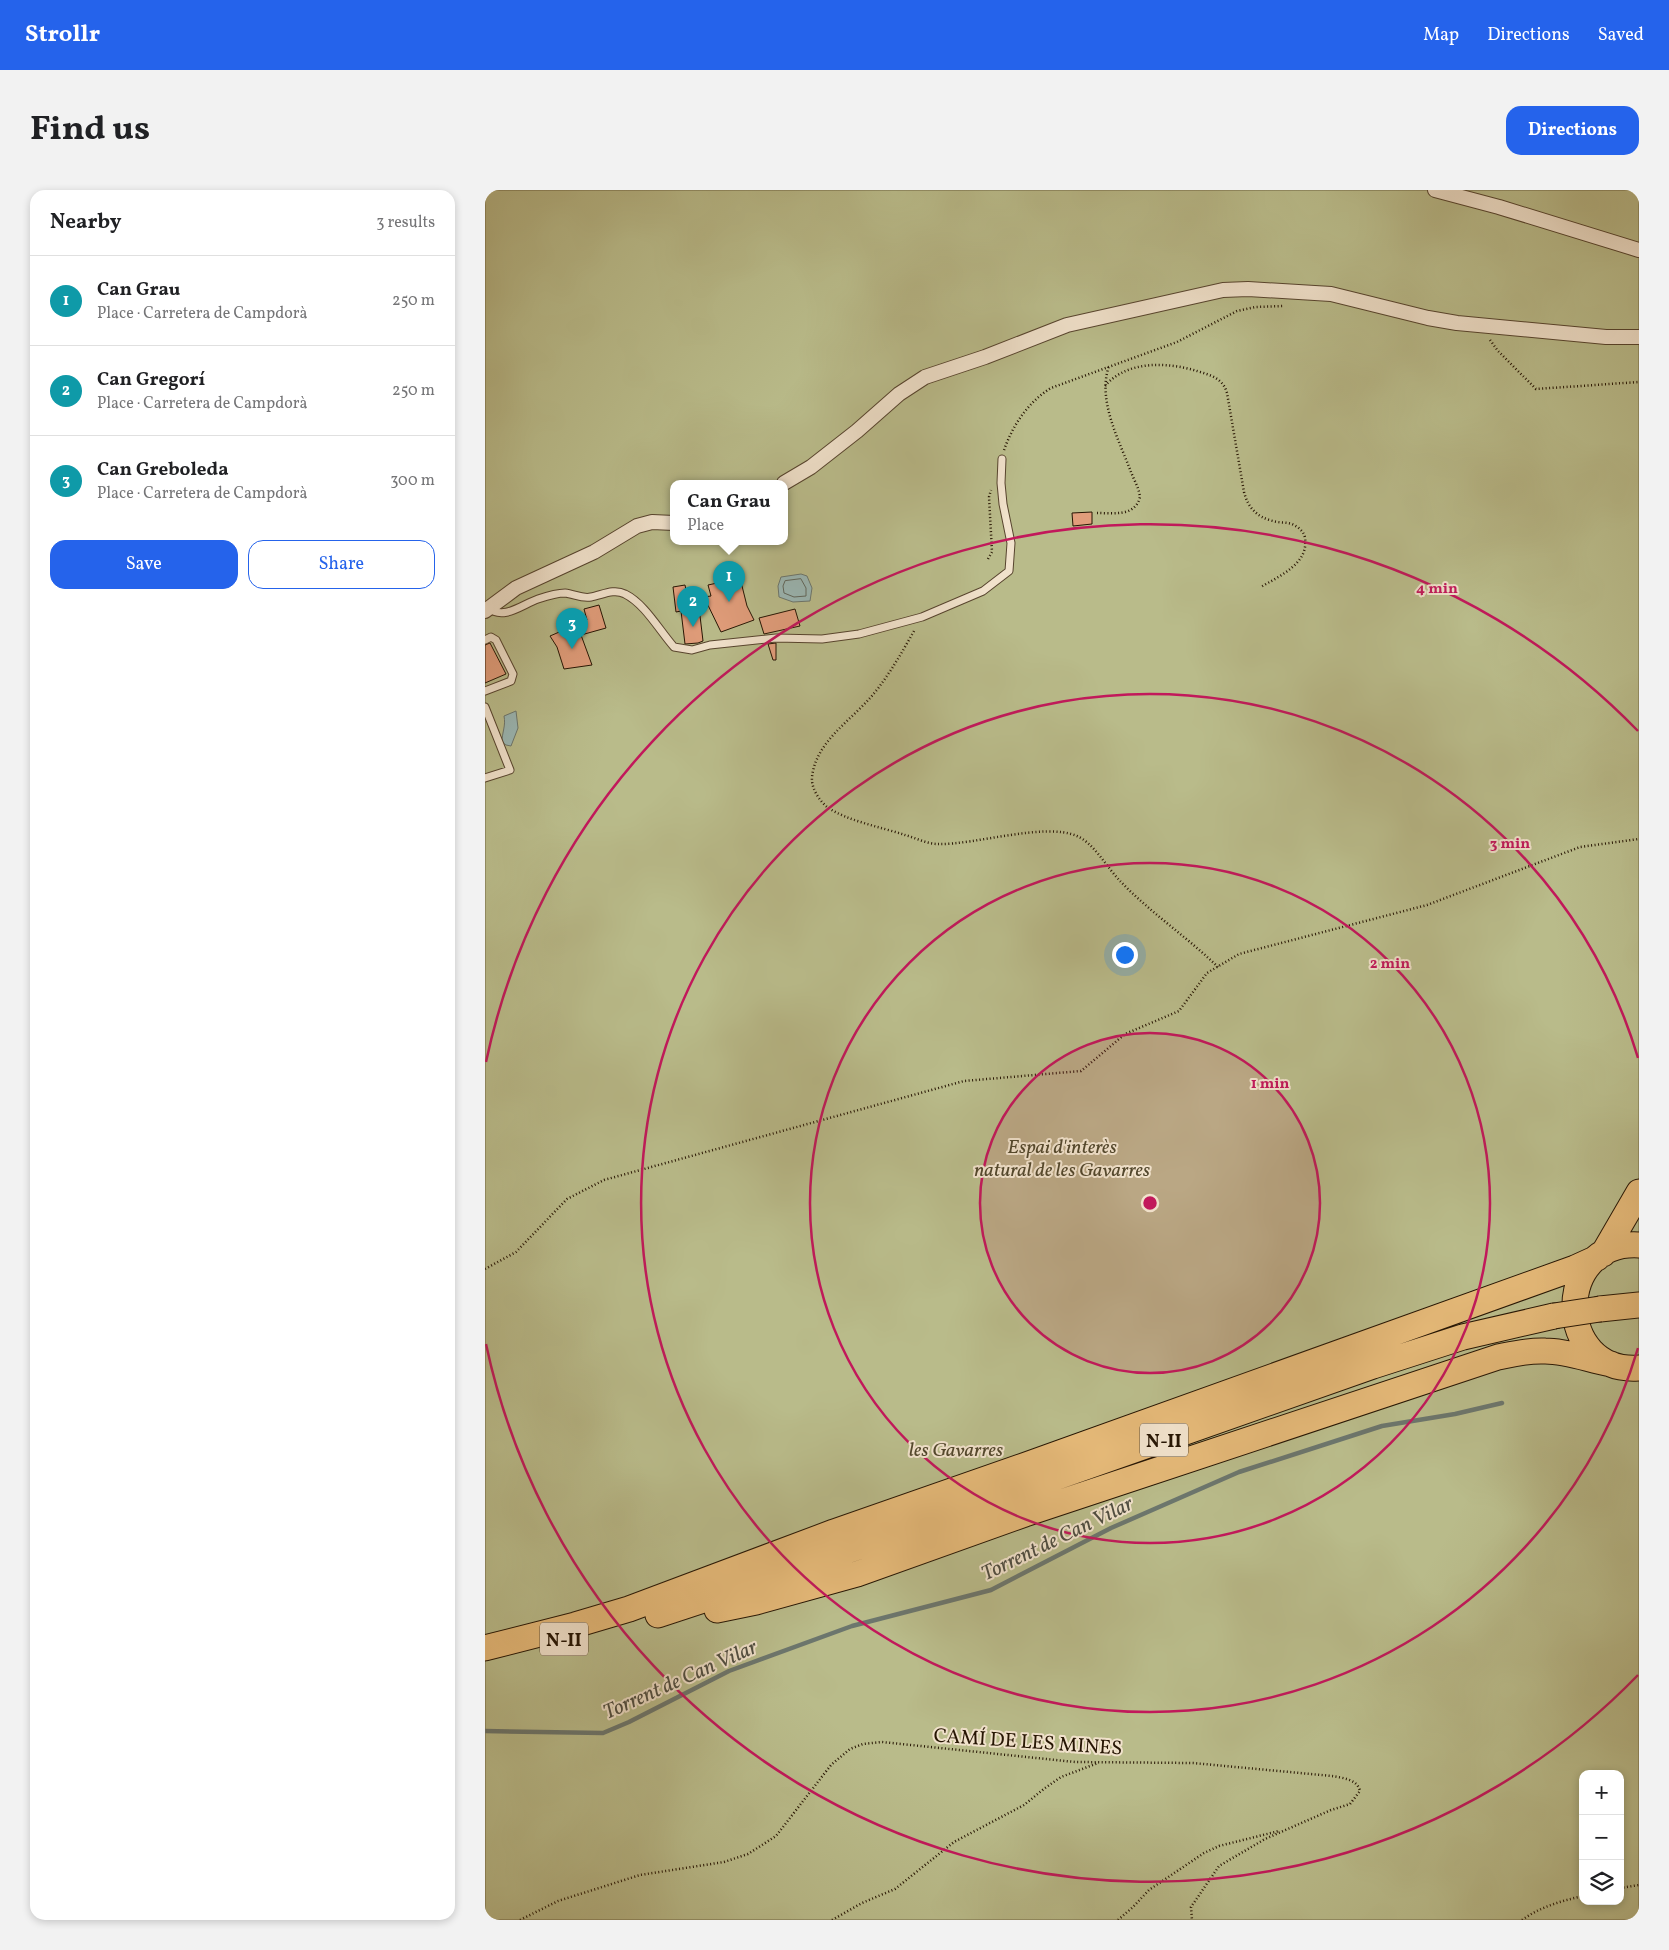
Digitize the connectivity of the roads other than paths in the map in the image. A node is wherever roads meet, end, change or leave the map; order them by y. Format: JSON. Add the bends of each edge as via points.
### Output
{"nodes":[{"id":1,"x":1435,"y":190,"type":"edge"},
{"id":2,"x":1639,"y":250,"type":"edge"},
{"id":3,"x":1639,"y":337,"type":"edge"},
{"id":4,"x":1002,"y":459,"type":"road end"},
{"id":5,"x":788,"y":481,"type":"edge"},
{"id":6,"x":670,"y":523,"type":"edge"},
{"id":7,"x":487,"y":609,"type":"edge"},
{"id":8,"x":485,"y":640,"type":"edge"},
{"id":9,"x":485,"y":692,"type":"edge"},
{"id":10,"x":485,"y":707,"type":"edge"},
{"id":11,"x":485,"y":778,"type":"edge"},
{"id":12,"x":1639,"y":1192,"type":"edge"},
{"id":13,"x":1639,"y":1245,"type":"edge"},
{"id":14,"x":1600,"y":1256,"type":"junction"},
{"id":15,"x":1639,"y":1305,"type":"edge"},
{"id":16,"x":1611,"y":1364,"type":"junction"},
{"id":17,"x":1639,"y":1368,"type":"edge"},
{"id":18,"x":643,"y":1619,"type":"junction"},
{"id":19,"x":485,"y":1648,"type":"edge"},
{"id":20,"x":485,"y":1654,"type":"edge"}],
"edges":[{"from":1,"to":2,"type":"street"},
{"from":3,"to":5,"type":"street","via":[[1606,337],[1428,318],[1331,294],[1223,290],[1067,325],[925,377],[899,394],[811,467]]},
{"from":4,"to":7,"type":"lane","via":[[1003,504],[1011,543],[1009,571],[983,591],[922,617],[841,637],[776,638],[692,650],[674,647],[638,604],[622,592],[586,598],[557,593],[504,613]]},
{"from":6,"to":7,"type":"street","via":[[652,522],[637,526],[594,552],[516,588]]},
{"from":8,"to":9,"type":"lane","via":[[491,637],[496,640],[513,674],[511,681]]},
{"from":10,"to":11,"type":"lane","via":[[510,770]]},
{"from":12,"to":14,"type":"highway"},
{"from":13,"to":14,"type":"highway","via":[[1622,1246]]},
{"from":14,"to":16,"type":"highway","via":[[1586,1269],[1578,1283],[1574,1314],[1586,1344]]},
{"from":14,"to":19,"type":"highway","via":[[629,1609]]},
{"from":15,"to":18,"type":"highway","number":"N-II","bridge":true,"via":[[1555,1316],[1463,1337],[767,1579]]},
{"from":16,"to":17,"type":"highway"},
{"from":16,"to":18,"type":"highway","via":[[1543,1350],[1498,1358],[1017,1516],[840,1579],[719,1610]]},
{"from":18,"to":20,"type":"highway","number":"N-II","via":[[554,1642]]}]}
